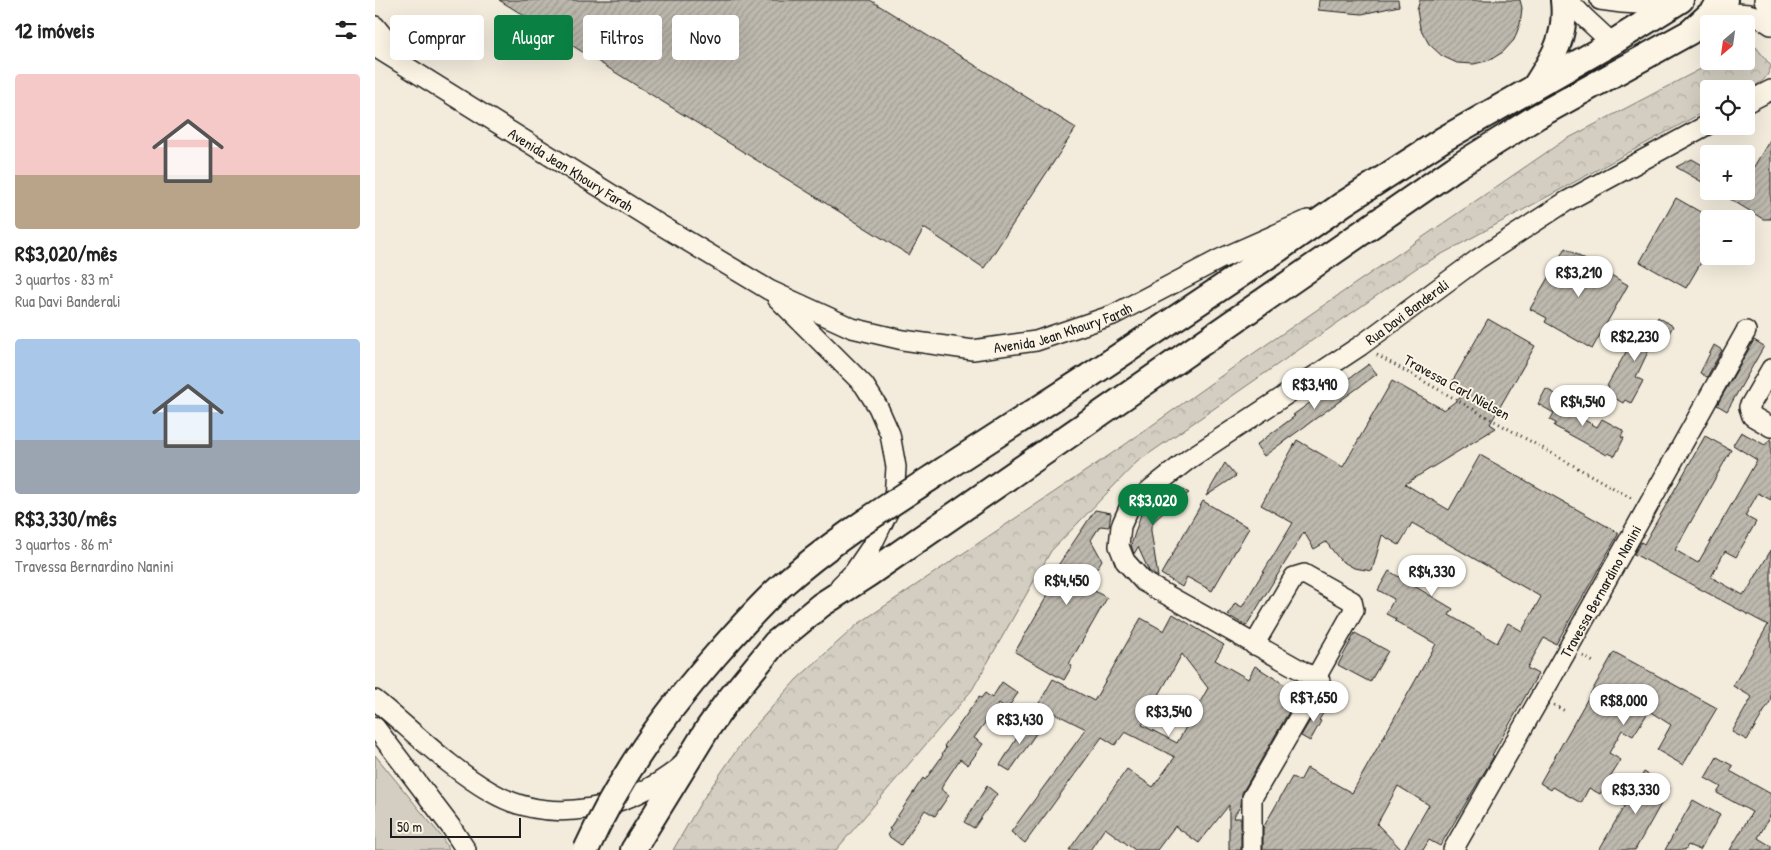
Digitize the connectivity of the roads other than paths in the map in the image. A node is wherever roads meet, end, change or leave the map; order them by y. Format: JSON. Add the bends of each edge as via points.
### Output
{"nodes":[{"id":1,"x":1563,"y":0,"type":"edge"},
{"id":2,"x":1568,"y":0,"type":"edge"},
{"id":3,"x":1601,"y":0,"type":"edge"},
{"id":4,"x":1725,"y":0,"type":"edge"},
{"id":5,"x":1764,"y":0,"type":"edge"},
{"id":6,"x":1625,"y":2,"type":"edge"},
{"id":7,"x":1675,"y":3,"type":"edge"},
{"id":8,"x":1771,"y":8,"type":"edge"},
{"id":9,"x":1771,"y":25,"type":"edge"},
{"id":10,"x":375,"y":26,"type":"edge"},
{"id":11,"x":1689,"y":32,"type":"junction"},
{"id":12,"x":1612,"y":43,"type":"junction"},
{"id":13,"x":375,"y":47,"type":"edge"},
{"id":14,"x":1658,"y":50,"type":"junction"},
{"id":15,"x":407,"y":66,"type":"junction"},
{"id":16,"x":1534,"y":87,"type":"junction"},
{"id":17,"x":1771,"y":90,"type":"edge"},
{"id":18,"x":1755,"y":98,"type":"edge"},
{"id":19,"x":1700,"y":129,"type":"edge"},
{"id":20,"x":1343,"y":204,"type":"junction"},
{"id":21,"x":769,"y":290,"type":"junction"},
{"id":22,"x":1746,"y":331,"type":"dead end"},
{"id":23,"x":1771,"y":369,"type":"edge"},
{"id":24,"x":1771,"y":427,"type":"edge"},
{"id":25,"x":821,"y":605,"type":"junction"},
{"id":26,"x":1255,"y":645,"type":"junction"},
{"id":27,"x":1317,"y":680,"type":"junction"},
{"id":28,"x":375,"y":700,"type":"edge"},
{"id":29,"x":375,"y":727,"type":"edge"},
{"id":30,"x":686,"y":763,"type":"junction"},
{"id":31,"x":466,"y":850,"type":"edge"},
{"id":32,"x":586,"y":850,"type":"edge"},
{"id":33,"x":633,"y":850,"type":"edge"},
{"id":34,"x":1252,"y":850,"type":"edge"},
{"id":35,"x":1453,"y":850,"type":"edge"}],
"edges":[{"from":1,"to":16,"type":"main road","via":[[1561,39]]},
{"from":2,"to":12,"type":"street"},
{"from":3,"to":6,"type":"street"},
{"from":4,"to":11,"type":"main road"},
{"from":5,"to":8,"type":"street"},
{"from":6,"to":7,"type":"street"},
{"from":7,"to":12,"type":"main road"},
{"from":9,"to":11,"type":"street","via":[[1747,13],[1731,13]]},
{"from":10,"to":15,"type":"street"},
{"from":11,"to":14,"type":"main road"},
{"from":12,"to":14,"type":"main road","via":[[1639,50]]},
{"from":12,"to":16,"type":"main road"},
{"from":13,"to":15,"type":"street","name":"Avenida Jean Khoury Farah"},
{"from":14,"to":25,"type":"main road","via":[[1538,116],[1455,168]]},
{"from":15,"to":21,"type":"street","name":"Avenida Jean Khoury Farah"},
{"from":16,"to":20,"type":"main road","via":[[1442,140]]},
{"from":17,"to":18,"type":"street"},
{"from":19,"to":26,"type":"street","name":"Rua Davi Banderali","via":[[1567,201],[1478,259],[1360,346],[1189,459],[1129,508],[1121,526],[1119,546],[1125,561],[1144,582]]},
{"from":20,"to":21,"type":"street","name":"Avenida Jean Khoury Farah","via":[[1220,260],[1113,315],[1036,341],[973,350],[903,340],[852,328]]},
{"from":20,"to":32,"type":"main road","bridge":true,"via":[[1089,376],[884,508],[781,587],[743,624],[659,724],[612,800]]},
{"from":21,"to":25,"type":"street","name":"Avenida Jean Khoury Farah","via":[[864,385],[890,434],[896,467],[894,500],[871,547],[853,572]]},
{"from":22,"to":35,"type":"street","name":"Travessa Bernardino Nanini"},
{"from":23,"to":24,"type":"street","via":[[1749,407],[1752,416]]},
{"from":25,"to":30,"type":"main road","via":[[775,643],[726,703]]},
{"from":26,"to":27,"type":"street","name":"Rua Davi Banderali"},
{"from":26,"to":27,"type":"street","via":[[1293,577],[1305,574],[1352,602],[1354,610]]},
{"from":27,"to":34,"type":"street","via":[[1252,798]]},
{"from":28,"to":30,"type":"street","via":[[468,778],[493,794],[533,807],[583,810],[616,803],[663,781]]},
{"from":29,"to":31,"type":"street"},
{"from":30,"to":33,"type":"main road"}]}
